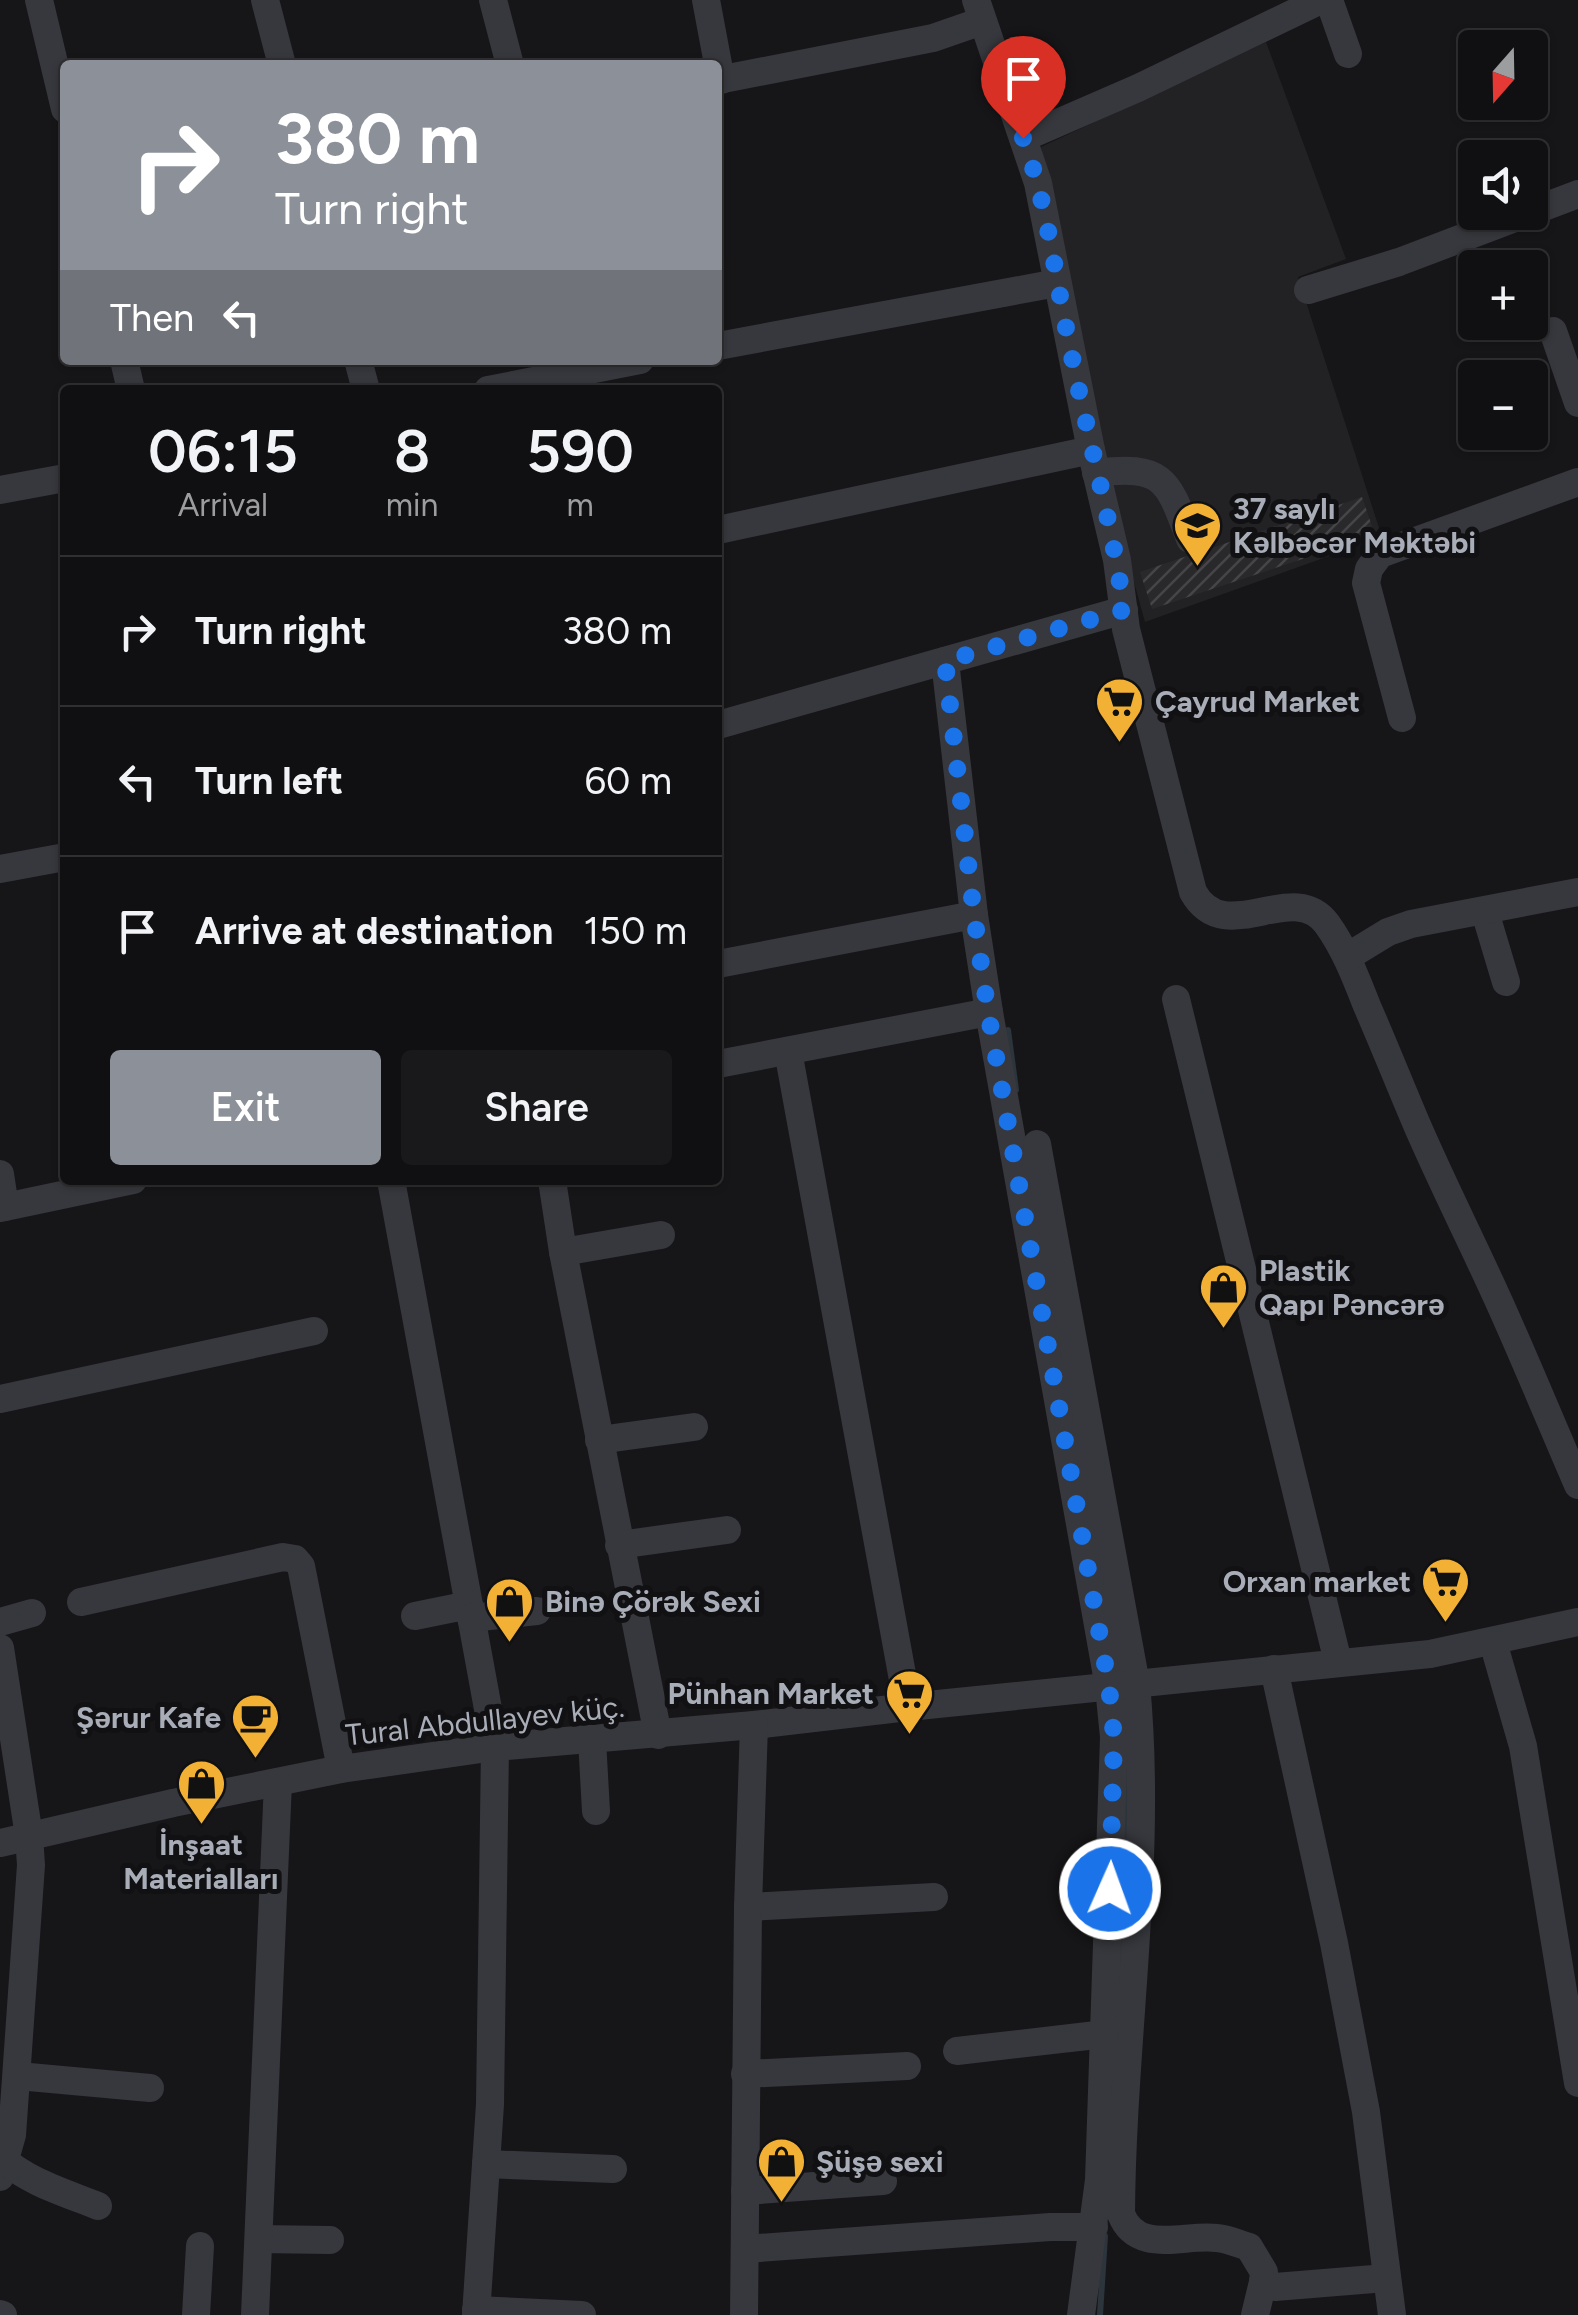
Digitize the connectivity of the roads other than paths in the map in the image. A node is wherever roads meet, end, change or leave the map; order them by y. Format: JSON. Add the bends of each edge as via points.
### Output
{"nodes":[{"id":1,"x":40,"y":0,"type":"edge"},
{"id":2,"x":265,"y":0,"type":"edge"},
{"id":3,"x":493,"y":0,"type":"edge"},
{"id":4,"x":706,"y":0,"type":"edge"},
{"id":5,"x":1321,"y":0,"type":"edge"},
{"id":6,"x":1329,"y":0,"type":"edge"},
{"id":7,"x":979,"y":11,"type":"edge"},
{"id":8,"x":1348,"y":54,"type":"dead end"},
{"id":9,"x":281,"y":60,"type":"edge"},
{"id":10,"x":509,"y":60,"type":"edge"},
{"id":11,"x":716,"y":60,"type":"edge"},
{"id":12,"x":722,"y":79,"type":"edge"},
{"id":13,"x":60,"y":87,"type":"edge"},
{"id":14,"x":1023,"y":138,"type":"junction"},
{"id":15,"x":1578,"y":194,"type":"edge"},
{"id":16,"x":1057,"y":284,"type":"junction"},
{"id":17,"x":1308,"y":290,"type":"dead end"},
{"id":18,"x":1553,"y":331,"type":"dead end"},
{"id":19,"x":722,"y":345,"type":"edge"},
{"id":20,"x":587,"y":365,"type":"edge"},
{"id":21,"x":508,"y":385,"type":"edge"},
{"id":22,"x":1578,"y":403,"type":"edge"},
{"id":23,"x":1094,"y":462,"type":"junction"},
{"id":24,"x":60,"y":479,"type":"edge"},
{"id":25,"x":1578,"y":482,"type":"edge"},
{"id":26,"x":0,"y":490,"type":"edge"},
{"id":27,"x":722,"y":529,"type":"edge"},
{"id":28,"x":1190,"y":539,"type":"dead end"},
{"id":29,"x":1124,"y":610,"type":"junction"},
{"id":30,"x":945,"y":661,"type":"junction"},
{"id":31,"x":1402,"y":718,"type":"dead end"},
{"id":32,"x":722,"y":723,"type":"edge"},
{"id":33,"x":60,"y":858,"type":"edge"},
{"id":34,"x":0,"y":869,"type":"edge"},
{"id":35,"x":1578,"y":892,"type":"edge"},
{"id":36,"x":1485,"y":912,"type":"junction"},
{"id":37,"x":974,"y":915,"type":"junction"},
{"id":38,"x":1348,"y":957,"type":"junction"},
{"id":39,"x":722,"y":963,"type":"edge"},
{"id":40,"x":1506,"y":982,"type":"dead end"},
{"id":41,"x":1176,"y":999,"type":"dead end"},
{"id":42,"x":988,"y":1012,"type":"junction"},
{"id":43,"x":788,"y":1051,"type":"junction"},
{"id":44,"x":722,"y":1063,"type":"edge"},
{"id":45,"x":1037,"y":1144,"type":"dead end"},
{"id":46,"x":0,"y":1174,"type":"edge"},
{"id":47,"x":109,"y":1185,"type":"edge"},
{"id":48,"x":392,"y":1185,"type":"edge"},
{"id":49,"x":553,"y":1185,"type":"edge"},
{"id":50,"x":2,"y":1207,"type":"edge"},
{"id":51,"x":662,"y":1235,"type":"dead end"},
{"id":52,"x":563,"y":1252,"type":"junction"},
{"id":53,"x":314,"y":1330,"type":"dead end"},
{"id":54,"x":0,"y":1398,"type":"edge"},
{"id":55,"x":694,"y":1426,"type":"dead end"},
{"id":56,"x":599,"y":1440,"type":"junction"},
{"id":57,"x":1578,"y":1485,"type":"edge"},
{"id":58,"x":726,"y":1530,"type":"dead end"},
{"id":59,"x":619,"y":1545,"type":"junction"},
{"id":60,"x":81,"y":1602,"type":"dead end"},
{"id":61,"x":536,"y":1611,"type":"dead end"},
{"id":62,"x":32,"y":1612,"type":"dead end"},
{"id":63,"x":470,"y":1612,"type":"junction"},
{"id":64,"x":414,"y":1616,"type":"dead end"},
{"id":65,"x":0,"y":1622,"type":"edge"},
{"id":66,"x":1578,"y":1622,"type":"edge"},
{"id":67,"x":1493,"y":1642,"type":"junction"},
{"id":68,"x":0,"y":1648,"type":"edge"},
{"id":69,"x":1338,"y":1662,"type":"junction"},
{"id":70,"x":1274,"y":1669,"type":"junction"},
{"id":71,"x":1122,"y":1685,"type":"junction"},
{"id":72,"x":908,"y":1707,"type":"junction"},
{"id":73,"x":754,"y":1726,"type":"junction"},
{"id":74,"x":658,"y":1735,"type":"junction"},
{"id":75,"x":592,"y":1740,"type":"junction"},
{"id":76,"x":494,"y":1747,"type":"junction"},
{"id":77,"x":341,"y":1769,"type":"junction"},
{"id":78,"x":278,"y":1782,"type":"junction"},
{"id":79,"x":596,"y":1810,"type":"dead end"},
{"id":80,"x":29,"y":1836,"type":"junction"},
{"id":81,"x":0,"y":1843,"type":"edge"},
{"id":82,"x":934,"y":1896,"type":"dead end"},
{"id":83,"x":748,"y":1907,"type":"junction"},
{"id":84,"x":1570,"y":1998,"type":"edge"},
{"id":85,"x":1105,"y":2034,"type":"junction"},
{"id":86,"x":957,"y":2051,"type":"dead end"},
{"id":87,"x":907,"y":2066,"type":"dead end"},
{"id":88,"x":745,"y":2074,"type":"junction"},
{"id":89,"x":18,"y":2076,"type":"junction"},
{"id":90,"x":1578,"y":2083,"type":"edge"},
{"id":91,"x":150,"y":2088,"type":"dead end"},
{"id":92,"x":486,"y":2164,"type":"junction"},
{"id":93,"x":2,"y":2165,"type":"edge"},
{"id":94,"x":613,"y":2169,"type":"dead end"},
{"id":95,"x":883,"y":2181,"type":"dead end"},
{"id":96,"x":746,"y":2190,"type":"junction"},
{"id":97,"x":98,"y":2206,"type":"dead end"},
{"id":98,"x":1094,"y":2227,"type":"junction"},
{"id":99,"x":259,"y":2239,"type":"junction"},
{"id":100,"x":330,"y":2240,"type":"dead end"},
{"id":101,"x":200,"y":2246,"type":"dead end"},
{"id":102,"x":746,"y":2249,"type":"junction"},
{"id":103,"x":1386,"y":2278,"type":"junction"},
{"id":104,"x":1263,"y":2282,"type":"junction"},
{"id":105,"x":476,"y":2313,"type":"edge"},
{"id":106,"x":196,"y":2315,"type":"edge"},
{"id":107,"x":254,"y":2315,"type":"edge"},
{"id":108,"x":582,"y":2315,"type":"edge"},
{"id":109,"x":744,"y":2315,"type":"edge"},
{"id":110,"x":1081,"y":2315,"type":"edge"},
{"id":111,"x":1255,"y":2315,"type":"edge"},
{"id":112,"x":1392,"y":2315,"type":"edge"}],
"edges":[{"from":1,"to":13,"type":"street"},
{"from":2,"to":9,"type":"street"},
{"from":3,"to":10,"type":"street"},
{"from":4,"to":11,"type":"street"},
{"from":5,"to":14,"type":"street"},
{"from":6,"to":8,"type":"street"},
{"from":7,"to":12,"type":"street","via":[[933,38]]},
{"from":7,"to":14,"type":"street"},
{"from":14,"to":16,"type":"street"},
{"from":15,"to":17,"type":"street"},
{"from":16,"to":19,"type":"street"},
{"from":16,"to":23,"type":"street"},
{"from":18,"to":22,"type":"street"},
{"from":20,"to":21,"type":"street"},
{"from":23,"to":27,"type":"street"},
{"from":23,"to":28,"type":"street","via":[[1140,472],[1170,488]]},
{"from":23,"to":29,"type":"street"},
{"from":24,"to":26,"type":"street"},
{"from":25,"to":31,"type":"street","via":[[1380,554],[1369,568],[1366,583]]},
{"from":29,"to":30,"type":"street"},
{"from":29,"to":38,"type":"street","via":[[1200,904],[1222,916],[1310,910]]},
{"from":30,"to":32,"type":"street"},
{"from":30,"to":37,"type":"street"},
{"from":33,"to":34,"type":"street"},
{"from":35,"to":36,"type":"street"},
{"from":36,"to":38,"type":"street","via":[[1411,924]]},
{"from":36,"to":40,"type":"street"},
{"from":37,"to":39,"type":"street"},
{"from":37,"to":42,"type":"street"},
{"from":38,"to":57,"type":"street"},
{"from":41,"to":69,"type":"street"},
{"from":42,"to":43,"type":"street"},
{"from":42,"to":71,"type":"street"},
{"from":43,"to":44,"type":"street"},
{"from":43,"to":72,"type":"street"},
{"from":45,"to":71,"type":"street"},
{"from":46,"to":50,"type":"street"},
{"from":47,"to":50,"type":"street"},
{"from":48,"to":63,"type":"street"},
{"from":49,"to":52,"type":"street"},
{"from":51,"to":52,"type":"street"},
{"from":52,"to":56,"type":"street"},
{"from":53,"to":54,"type":"street"},
{"from":55,"to":56,"type":"street"},
{"from":56,"to":59,"type":"street"},
{"from":58,"to":59,"type":"street"},
{"from":59,"to":74,"type":"street"},
{"from":60,"to":77,"type":"street","via":[[295,1559]]},
{"from":61,"to":63,"type":"street"},
{"from":62,"to":65,"type":"street"},
{"from":63,"to":64,"type":"street"},
{"from":63,"to":76,"type":"street"},
{"from":66,"to":67,"type":"street","name":"Tural Abdullayev küç."},
{"from":67,"to":69,"type":"street","name":"Tural Abdullayev küç."},
{"from":67,"to":84,"type":"street","via":[[1522,1746]]},
{"from":68,"to":80,"type":"street"},
{"from":69,"to":70,"type":"street","name":"Tural Abdullayev küç."},
{"from":70,"to":71,"type":"street","name":"Tural Abdullayev küç."},
{"from":70,"to":103,"type":"street","via":[[1366,2112]]},
{"from":71,"to":72,"type":"street","name":"Tural Abdullayev küç."},
{"from":71,"to":85,"type":"street","via":[[1114,1737]]},
{"from":71,"to":104,"type":"street","via":[[1140,1743],[1121,2214],[1136,2236],[1218,2238],[1249,2247]]},
{"from":72,"to":73,"type":"street","name":"Tural Abdullayev küç."},
{"from":73,"to":74,"type":"street","name":"Tural Abdullayev küç."},
{"from":73,"to":83,"type":"street"},
{"from":74,"to":75,"type":"street","name":"Tural Abdullayev küç."},
{"from":75,"to":76,"type":"street","name":"Tural Abdullayev küç."},
{"from":75,"to":79,"type":"street"},
{"from":76,"to":77,"type":"street","name":"Tural Abdullayev küç."},
{"from":76,"to":92,"type":"street"},
{"from":77,"to":78,"type":"street","name":"Tural Abdullayev küç."},
{"from":78,"to":80,"type":"street","name":"Tural Abdullayev küç."},
{"from":78,"to":99,"type":"street"},
{"from":80,"to":81,"type":"street","name":"Tural Abdullayev küç."},
{"from":80,"to":89,"type":"street"},
{"from":82,"to":83,"type":"street"},
{"from":83,"to":88,"type":"street"},
{"from":84,"to":90,"type":"street"},
{"from":85,"to":86,"type":"street"},
{"from":85,"to":98,"type":"street"},
{"from":87,"to":88,"type":"street"},
{"from":88,"to":96,"type":"street"},
{"from":89,"to":91,"type":"street"},
{"from":89,"to":93,"type":"street"},
{"from":92,"to":94,"type":"street"},
{"from":92,"to":105,"type":"street"},
{"from":93,"to":97,"type":"street"},
{"from":95,"to":96,"type":"street"},
{"from":96,"to":102,"type":"street"},
{"from":98,"to":102,"type":"street"},
{"from":98,"to":110,"type":"street"},
{"from":99,"to":100,"type":"street"},
{"from":99,"to":107,"type":"street"},
{"from":101,"to":106,"type":"street"},
{"from":102,"to":109,"type":"street"},
{"from":103,"to":104,"type":"street","via":[[1275,2287]]},
{"from":103,"to":112,"type":"street"},
{"from":104,"to":111,"type":"street"},
{"from":105,"to":108,"type":"street"}]}
